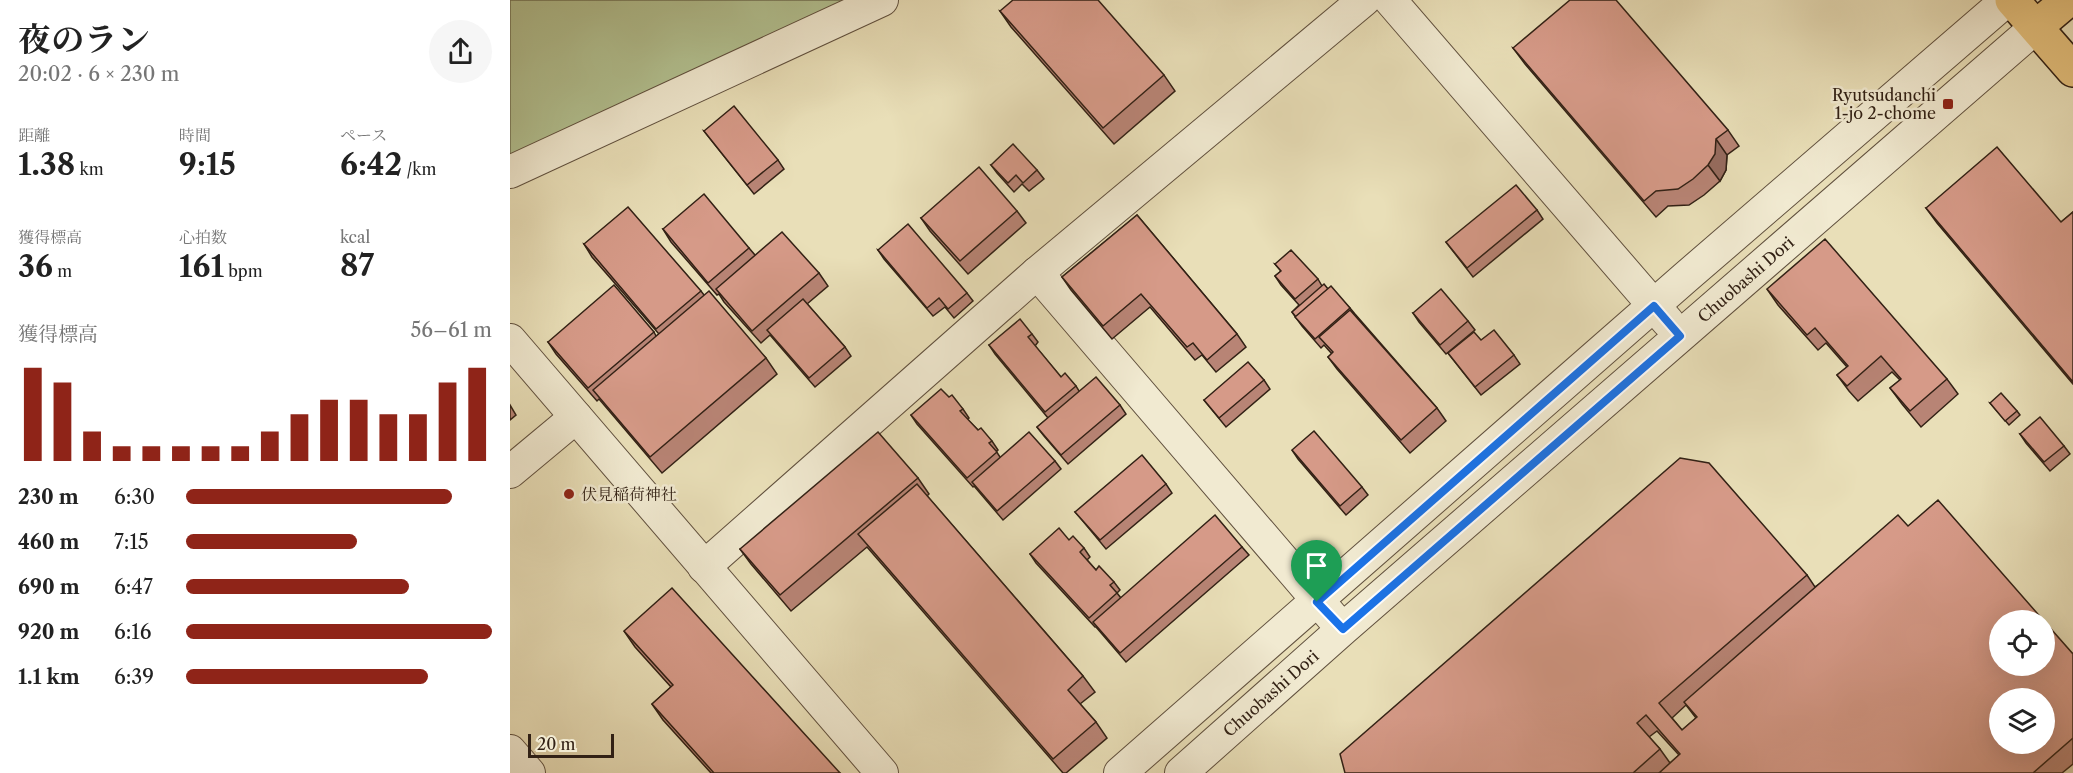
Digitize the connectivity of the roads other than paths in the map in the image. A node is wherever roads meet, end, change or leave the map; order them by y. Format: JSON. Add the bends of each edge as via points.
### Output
{"nodes":[{"id":1,"x":882,"y":0,"type":"edge"},
{"id":2,"x":1364,"y":0,"type":"edge"},
{"id":3,"x":1390,"y":0,"type":"edge"},
{"id":4,"x":2007,"y":0,"type":"edge"},
{"id":5,"x":2012,"y":0,"type":"edge"},
{"id":6,"x":2067,"y":4,"type":"edge"},
{"id":7,"x":2036,"y":27,"type":"junction"},
{"id":8,"x":2073,"y":70,"type":"edge"},
{"id":9,"x":510,"y":172,"type":"edge"},
{"id":10,"x":1037,"y":273,"type":"junction"},
{"id":11,"x":1654,"y":306,"type":"junction"},
{"id":12,"x":1680,"y":336,"type":"junction"},
{"id":13,"x":510,"y":340,"type":"edge"},
{"id":14,"x":576,"y":417,"type":"junction"},
{"id":15,"x":510,"y":472,"type":"edge"},
{"id":16,"x":704,"y":567,"type":"junction"},
{"id":17,"x":1317,"y":602,"type":"junction"},
{"id":18,"x":1343,"y":629,"type":"junction"},
{"id":19,"x":510,"y":751,"type":"edge"},
{"id":20,"x":529,"y":773,"type":"edge"},
{"id":21,"x":882,"y":773,"type":"edge"},
{"id":22,"x":1120,"y":773,"type":"edge"},
{"id":23,"x":1181,"y":773,"type":"edge"}],
"edges":[{"from":1,"to":9,"type":"street"},
{"from":2,"to":10,"type":"street"},
{"from":3,"to":11,"type":"street"},
{"from":4,"to":11,"type":"street"},
{"from":5,"to":7,"type":"main road"},
{"from":6,"to":7,"type":"main road","name":"Chuobashi Dori"},
{"from":7,"to":8,"type":"main road"},
{"from":7,"to":12,"type":"street","name":"Chuobashi Dori"},
{"from":10,"to":16,"type":"street"},
{"from":10,"to":17,"type":"street"},
{"from":11,"to":12,"type":"street"},
{"from":11,"to":17,"type":"street"},
{"from":12,"to":18,"type":"street","name":"Chuobashi Dori"},
{"from":13,"to":14,"type":"street"},
{"from":14,"to":15,"type":"street"},
{"from":14,"to":16,"type":"street"},
{"from":16,"to":21,"type":"street"},
{"from":17,"to":18,"type":"street"},
{"from":17,"to":22,"type":"street"},
{"from":18,"to":23,"type":"street","name":"Chuobashi Dori"},
{"from":19,"to":20,"type":"street"}]}
